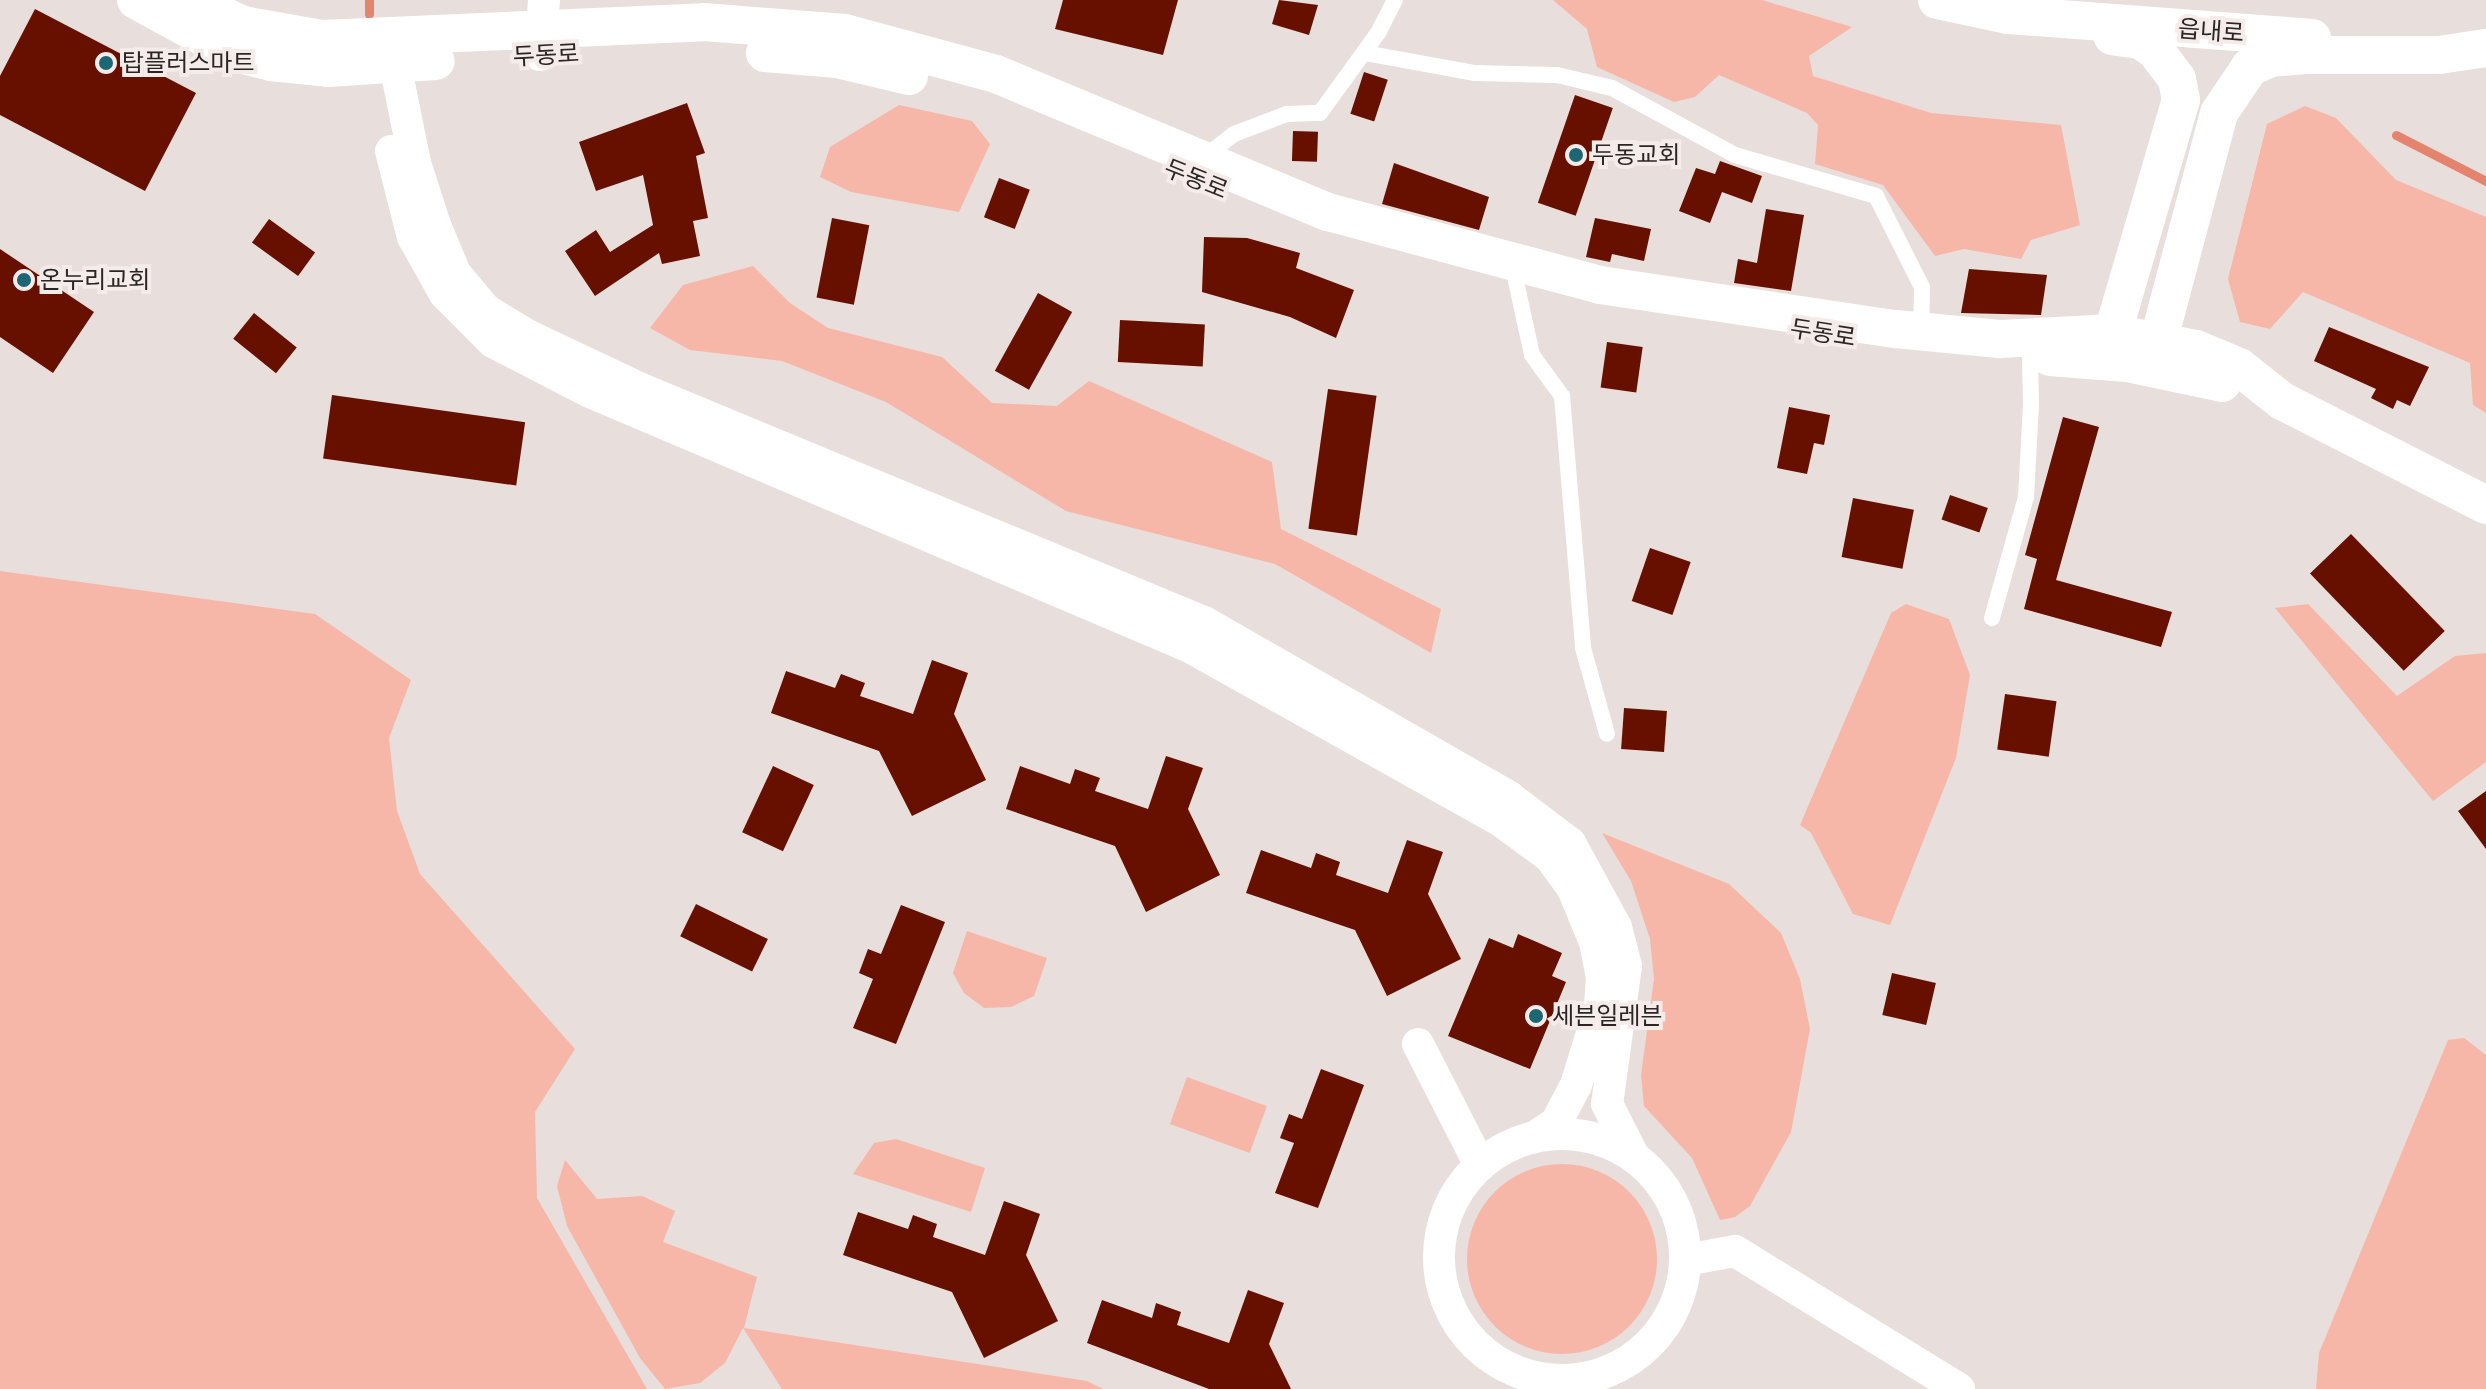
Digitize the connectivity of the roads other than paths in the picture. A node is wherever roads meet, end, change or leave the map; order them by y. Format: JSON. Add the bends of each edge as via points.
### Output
{"nodes":[{"id":1,"x":136,"y":0,"type":"edge"},
{"id":2,"x":190,"y":0,"type":"edge"},
{"id":3,"x":1395,"y":0,"type":"edge"},
{"id":4,"x":1937,"y":0,"type":"edge"},
{"id":5,"x":2008,"y":15,"type":"junction"},
{"id":6,"x":542,"y":28,"type":"edge"},
{"id":7,"x":2486,"y":46,"type":"edge"},
{"id":8,"x":380,"y":51,"type":"junction"},
{"id":9,"x":1365,"y":53,"type":"junction"},
{"id":10,"x":1193,"y":166,"type":"junction"},
{"id":11,"x":1513,"y":271,"type":"junction"},
{"id":12,"x":2168,"y":298,"type":"junction"},
{"id":13,"x":2104,"y":332,"type":"junction"},
{"id":14,"x":1920,"y":340,"type":"junction"},
{"id":15,"x":2026,"y":347,"type":"junction"},
{"id":16,"x":2196,"y":349,"type":"junction"},
{"id":17,"x":2154,"y":354,"type":"junction"},
{"id":18,"x":2268,"y":391,"type":"junction"},
{"id":19,"x":2486,"y":505,"type":"edge"},
{"id":20,"x":1992,"y":618,"type":"dead end"},
{"id":21,"x":1607,"y":734,"type":"dead end"},
{"id":22,"x":1418,"y":1044,"type":"dead end"},
{"id":23,"x":1536,"y":1136,"type":"junction"},
{"id":24,"x":1633,"y":1155,"type":"junction"},
{"id":25,"x":1480,"y":1165,"type":"junction"},
{"id":26,"x":1686,"y":1260,"type":"junction"},
{"id":27,"x":1510,"y":1380,"type":"edge"},
{"id":28,"x":1959,"y":1389,"type":"edge"}],
"edges":[{"from":1,"to":8,"type":"street","name":"두동로","via":[[231,52],[294,65]]},
{"from":2,"to":8,"type":"street","name":"두동로","via":[[266,32]]},
{"from":3,"to":9,"type":"lane"},
{"from":4,"to":5,"type":"street","name":"읍내로"},
{"from":5,"to":7,"type":"street","name":"읍내로"},
{"from":5,"to":13,"type":"street","via":[[2031,25],[2140,40],[2177,79],[2181,100]]},
{"from":6,"to":8,"type":"street","name":"두동로"},
{"from":6,"to":10,"type":"street","name":"두동로","via":[[704,22],[845,33],[996,74]]},
{"from":7,"to":12,"type":"street","via":[[2439,55],[2303,55],[2271,58],[2250,67],[2219,113]]},
{"from":8,"to":23,"type":"street","via":[[413,237],[445,294],[493,342],[590,392],[1190,647],[1501,821],[1550,857],[1573,889],[1595,942],[1602,977],[1600,1007],[1576,1085],[1556,1123]]},
{"from":8,"to":24,"type":"street","via":[[435,225],[455,273],[486,310],[629,383],[1204,622],[1509,797],[1570,843],[1616,927],[1626,966],[1607,1104]]},
{"from":9,"to":10,"type":"lane","via":[[1320,113],[1287,114],[1234,134]]},
{"from":9,"to":14,"type":"lane","via":[[1475,73],[1557,75],[1612,88],[1735,155],[1876,196],[1922,287]]},
{"from":10,"to":11,"type":"street","name":"두동로"},
{"from":11,"to":14,"type":"street","name":"두동로"},
{"from":11,"to":21,"type":"lane","via":[[1532,355],[1562,396],[1583,648]]},
{"from":12,"to":16,"type":"street","via":[[2184,339]]},
{"from":12,"to":17,"type":"street"},
{"from":13,"to":15,"type":"street","name":"두동로"},
{"from":13,"to":17,"type":"street","name":"두동로"},
{"from":14,"to":15,"type":"street","name":"두동로"},
{"from":15,"to":20,"type":"lane","via":[[2026,497]]},
{"from":16,"to":17,"type":"street","name":"두동로"},
{"from":16,"to":18,"type":"street","name":"두동로","via":[[2239,367]]},
{"from":17,"to":18,"type":"street","name":"두동로"},
{"from":18,"to":19,"type":"street","name":"두동로"},
{"from":22,"to":25,"type":"street"},
{"from":23,"to":24,"type":"street","via":[[1592,1138]]},
{"from":23,"to":25,"type":"street","via":[[1506,1147]]},
{"from":24,"to":26,"type":"street","via":[[1663,1183],[1681,1220]]},
{"from":25,"to":27,"type":"street","via":[[1454,1197],[1440,1236],[1440,1278],[1453,1316]]},
{"from":26,"to":27,"type":"street","via":[[1673,1311],[1659,1335],[1629,1361],[1593,1377]]},
{"from":26,"to":28,"type":"street","via":[[1735,1251]]}]}
